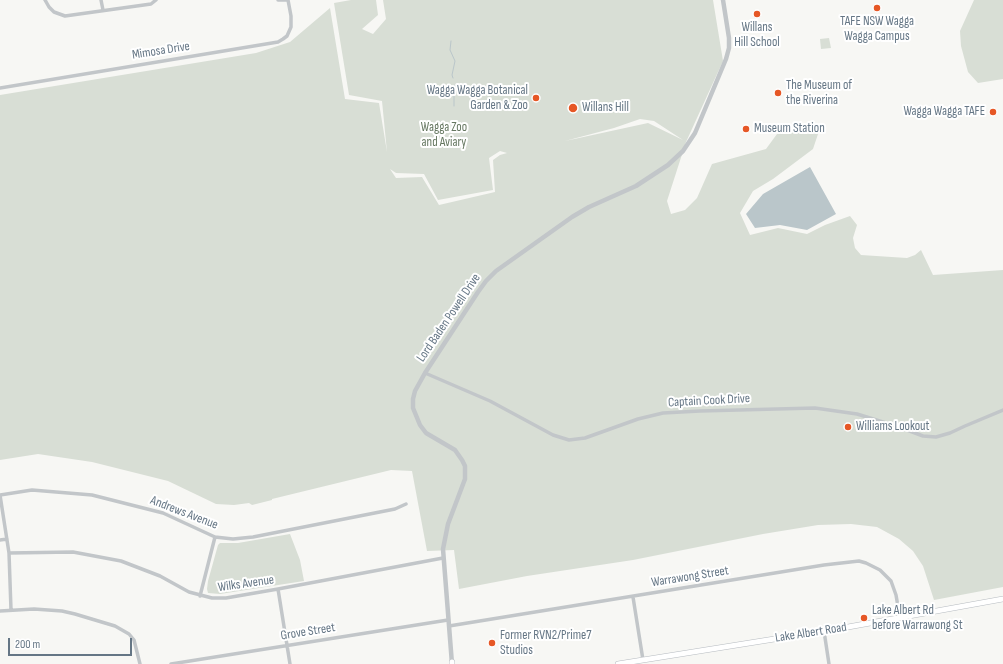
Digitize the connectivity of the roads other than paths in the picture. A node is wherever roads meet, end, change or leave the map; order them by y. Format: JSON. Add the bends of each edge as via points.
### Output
{"nodes":[{"id":1,"x":45,"y":0,"type":"edge"},
{"id":2,"x":101,"y":0,"type":"edge"},
{"id":3,"x":156,"y":0,"type":"edge"},
{"id":4,"x":278,"y":0,"type":"edge"},
{"id":5,"x":287,"y":0,"type":"edge"},
{"id":6,"x":723,"y":0,"type":"edge"},
{"id":7,"x":102,"y":10,"type":"junction"},
{"id":8,"x":0,"y":88,"type":"edge"},
{"id":9,"x":425,"y":373,"type":"junction"},
{"id":10,"x":1003,"y":410,"type":"edge"},
{"id":11,"x":0,"y":495,"type":"edge"},
{"id":12,"x":406,"y":504,"type":"dead end"},
{"id":13,"x":215,"y":537,"type":"junction"},
{"id":14,"x":0,"y":540,"type":"edge"},
{"id":15,"x":7,"y":540,"type":"junction"},
{"id":16,"x":9,"y":553,"type":"junction"},
{"id":17,"x":444,"y":558,"type":"junction"},
{"id":18,"x":278,"y":589,"type":"junction"},
{"id":19,"x":200,"y":596,"type":"junction"},
{"id":20,"x":633,"y":597,"type":"junction"},
{"id":21,"x":1003,"y":599,"type":"edge"},
{"id":22,"x":11,"y":610,"type":"junction"},
{"id":23,"x":0,"y":611,"type":"edge"},
{"id":24,"x":900,"y":618,"type":"junction"},
{"id":25,"x":448,"y":620,"type":"junction"},
{"id":26,"x":449,"y":626,"type":"junction"},
{"id":27,"x":824,"y":631,"type":"junction"},
{"id":28,"x":287,"y":645,"type":"junction"},
{"id":29,"x":644,"y":660,"type":"junction"},
{"id":30,"x":452,"y":663,"type":"edge"},
{"id":31,"x":140,"y":664,"type":"edge"},
{"id":32,"x":171,"y":664,"type":"edge"},
{"id":33,"x":290,"y":664,"type":"edge"},
{"id":34,"x":618,"y":664,"type":"edge"},
{"id":35,"x":829,"y":664,"type":"edge"}],
"edges":[{"from":1,"to":7,"type":"street","via":[[52,10],[61,16]]},
{"from":2,"to":7,"type":"street"},
{"from":3,"to":7,"type":"street","via":[[151,4]]},
{"from":4,"to":5,"type":"street"},
{"from":5,"to":8,"type":"street","name":"Mimosa Drive","via":[[292,27],[288,36],[278,42]]},
{"from":6,"to":9,"type":"street","name":"Lord Baden Powell Drive","via":[[729,48],[690,143],[668,165],[636,186],[572,217],[496,271],[478,292]]},
{"from":9,"to":10,"type":"street","name":"Captain Cook Drive","via":[[490,401],[553,435],[569,440],[585,438],[638,419],[663,414],[700,410],[815,408],[857,414],[923,436],[936,437]]},
{"from":9,"to":17,"type":"street","name":"Lord Baden Powell Drive","via":[[413,399],[416,418],[426,432],[459,454],[465,473],[446,532]]},
{"from":11,"to":13,"type":"street","name":"Andrews Avenue","via":[[32,490],[92,495],[163,513]]},
{"from":11,"to":15,"type":"street"},
{"from":12,"to":13,"type":"street","name":"Andrews Avenue","via":[[395,509],[253,537]]},
{"from":13,"to":19,"type":"street"},
{"from":14,"to":15,"type":"street"},
{"from":15,"to":16,"type":"street"},
{"from":16,"to":19,"type":"street","name":"Wilks Avenue","via":[[73,552],[121,561],[160,576]]},
{"from":16,"to":22,"type":"street"},
{"from":17,"to":18,"type":"street","name":"Wilks Avenue"},
{"from":17,"to":25,"type":"street","name":"Lord Baden Powell Drive"},
{"from":18,"to":19,"type":"street","name":"Wilks Avenue","via":[[226,598]]},
{"from":18,"to":28,"type":"street"},
{"from":20,"to":24,"type":"street","name":"Warrawong Street","via":[[859,561],[880,570],[891,581]]},
{"from":20,"to":26,"type":"street","name":"Warrawong Street"},
{"from":20,"to":29,"type":"street"},
{"from":21,"to":24,"type":"main road","name":"Lake Albert Road"},
{"from":22,"to":23,"type":"street"},
{"from":22,"to":31,"type":"street","via":[[62,611],[115,626],[134,640]]},
{"from":24,"to":27,"type":"main road","name":"Lake Albert Road"},
{"from":25,"to":26,"type":"street","name":"Lord Baden Powell Drive"},
{"from":25,"to":28,"type":"street","name":"Grove Street"},
{"from":26,"to":30,"type":"street","name":"Lord Baden Powell Drive"},
{"from":27,"to":29,"type":"main road","name":"Lake Albert Road"},
{"from":27,"to":35,"type":"street"},
{"from":28,"to":32,"type":"street","name":"Grove Street"},
{"from":28,"to":33,"type":"street"},
{"from":29,"to":34,"type":"main road","name":"Lake Albert Road"}]}
